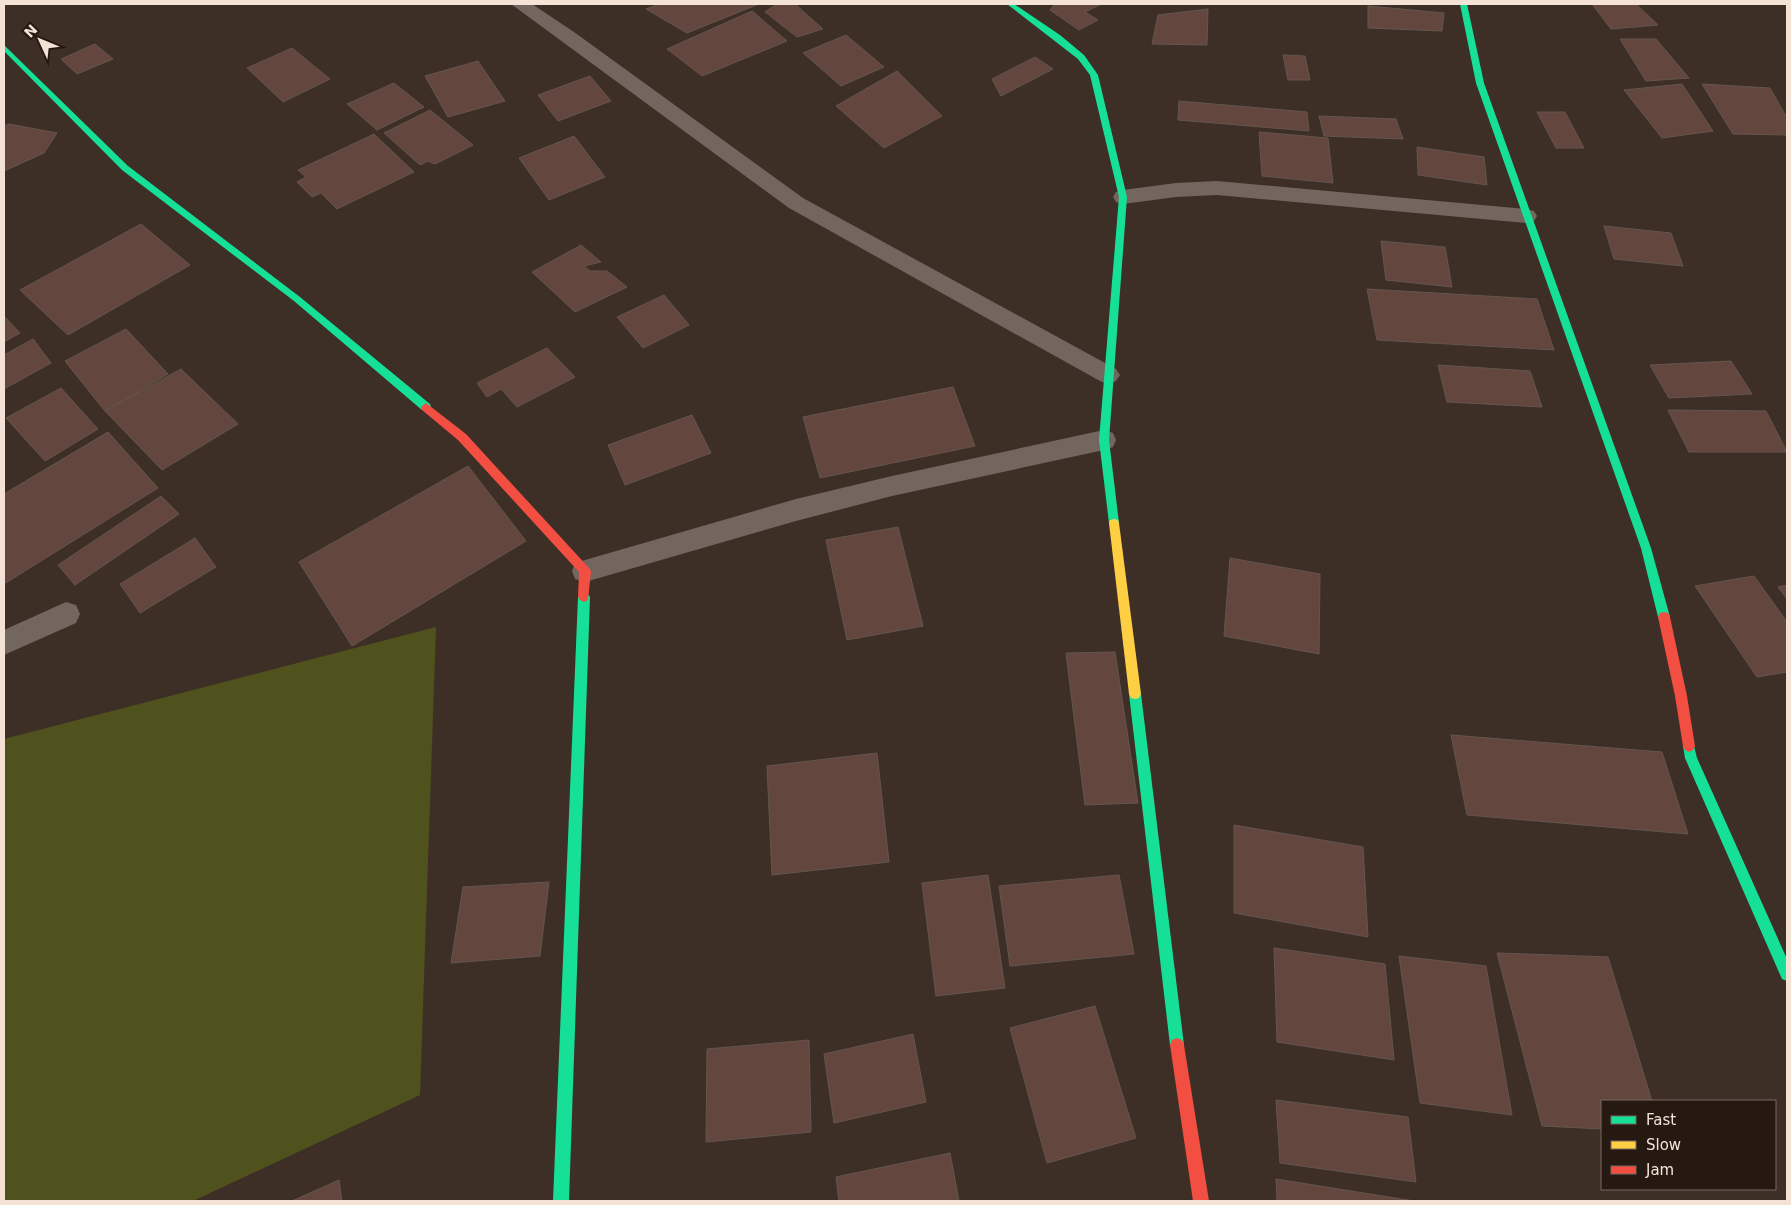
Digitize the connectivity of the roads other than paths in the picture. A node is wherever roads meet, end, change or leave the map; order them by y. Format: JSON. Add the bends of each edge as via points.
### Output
{"nodes":[{"id":1,"x":520,"y":4,"type":"edge"},
{"id":2,"x":1010,"y":4,"type":"edge"},
{"id":3,"x":1463,"y":4,"type":"edge"},
{"id":4,"x":4,"y":47,"type":"edge"},
{"id":5,"x":1123,"y":197,"type":"junction"},
{"id":6,"x":1526,"y":216,"type":"junction"},
{"id":7,"x":1108,"y":375,"type":"junction"},
{"id":8,"x":1104,"y":440,"type":"junction"},
{"id":9,"x":585,"y":571,"type":"junction"},
{"id":10,"x":66,"y":614,"type":"dead end"},
{"id":11,"x":4,"y":643,"type":"edge"},
{"id":12,"x":1787,"y":974,"type":"edge"},
{"id":13,"x":561,"y":1201,"type":"edge"},
{"id":14,"x":1201,"y":1201,"type":"edge"}],
"edges":[{"from":1,"to":7,"type":"street","via":[[796,203]]},
{"from":2,"to":5,"type":"street","via":[[1057,37],[1081,58],[1094,76]]},
{"from":3,"to":6,"type":"street","via":[[1480,83]]},
{"from":4,"to":9,"type":"street","via":[[126,168],[297,299],[462,437]]},
{"from":5,"to":6,"type":"street","via":[[1217,188]]},
{"from":5,"to":7,"type":"street"},
{"from":6,"to":12,"type":"street","via":[[1646,548],[1675,670],[1691,758]]},
{"from":7,"to":8,"type":"street"},
{"from":8,"to":9,"type":"street","via":[[796,510]]},
{"from":8,"to":14,"type":"street","via":[[1174,1021]]},
{"from":9,"to":13,"type":"street"},
{"from":10,"to":11,"type":"street"}]}
